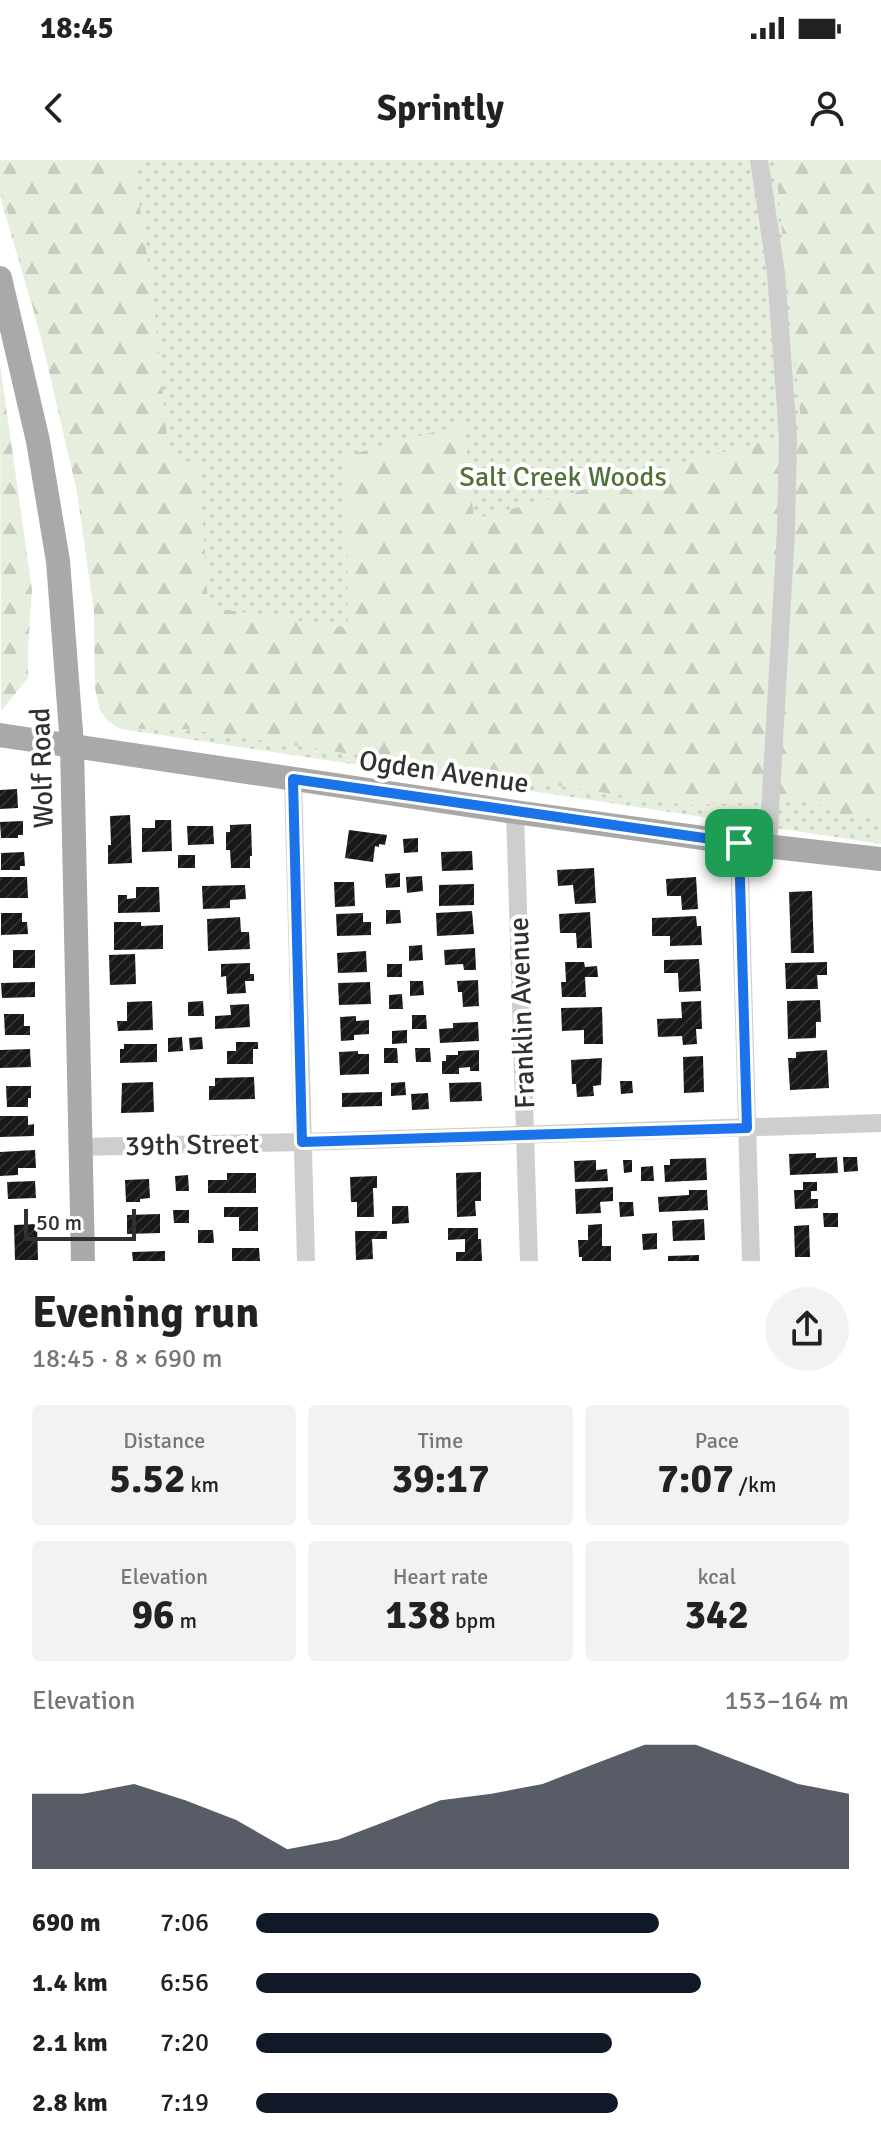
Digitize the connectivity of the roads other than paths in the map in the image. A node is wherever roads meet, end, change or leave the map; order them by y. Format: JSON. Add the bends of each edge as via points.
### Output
{"nodes":[{"id":1,"x":759,"y":160,"type":"edge"},
{"id":2,"x":0,"y":278,"type":"edge"},
{"id":3,"x":0,"y":735,"type":"edge"},
{"id":4,"x":72,"y":745,"type":"junction"},
{"id":5,"x":293,"y":779,"type":"junction"},
{"id":6,"x":515,"y":812,"type":"junction"},
{"id":7,"x":739,"y":843,"type":"junction"},
{"id":8,"x":768,"y":846,"type":"junction"},
{"id":9,"x":881,"y":859,"type":"edge"},
{"id":10,"x":881,"y":1123,"type":"edge"},
{"id":11,"x":747,"y":1128,"type":"junction"},
{"id":12,"x":525,"y":1134,"type":"junction"},
{"id":13,"x":302,"y":1142,"type":"junction"},
{"id":14,"x":80,"y":1147,"type":"junction"},
{"id":15,"x":83,"y":1261,"type":"edge"},
{"id":16,"x":306,"y":1261,"type":"edge"},
{"id":17,"x":529,"y":1261,"type":"edge"},
{"id":18,"x":751,"y":1261,"type":"edge"}],
"edges":[{"from":1,"to":8,"type":"street","via":[[776,273],[788,437]]},
{"from":2,"to":4,"type":"main road","name":"Wolf Road","via":[[38,441],[58,561]]},
{"from":3,"to":4,"type":"main road","name":"Ogden Avenue"},
{"from":4,"to":5,"type":"main road","name":"Ogden Avenue"},
{"from":4,"to":14,"type":"main road","name":"Wolf Road"},
{"from":5,"to":6,"type":"main road","name":"Ogden Avenue"},
{"from":5,"to":13,"type":"street"},
{"from":6,"to":7,"type":"main road","name":"Ogden Avenue"},
{"from":6,"to":12,"type":"street","name":"Franklin Avenue"},
{"from":7,"to":8,"type":"main road","name":"Ogden Avenue"},
{"from":7,"to":11,"type":"street"},
{"from":8,"to":9,"type":"main road","name":"Ogden Avenue"},
{"from":10,"to":11,"type":"street","name":"39th Street"},
{"from":11,"to":12,"type":"street","name":"39th Street"},
{"from":11,"to":18,"type":"street"},
{"from":12,"to":13,"type":"street","name":"39th Street"},
{"from":12,"to":17,"type":"street","name":"Franklin Avenue"},
{"from":13,"to":14,"type":"street","name":"39th Street"},
{"from":13,"to":16,"type":"street"},
{"from":14,"to":15,"type":"main road","name":"Wolf Road"}]}
